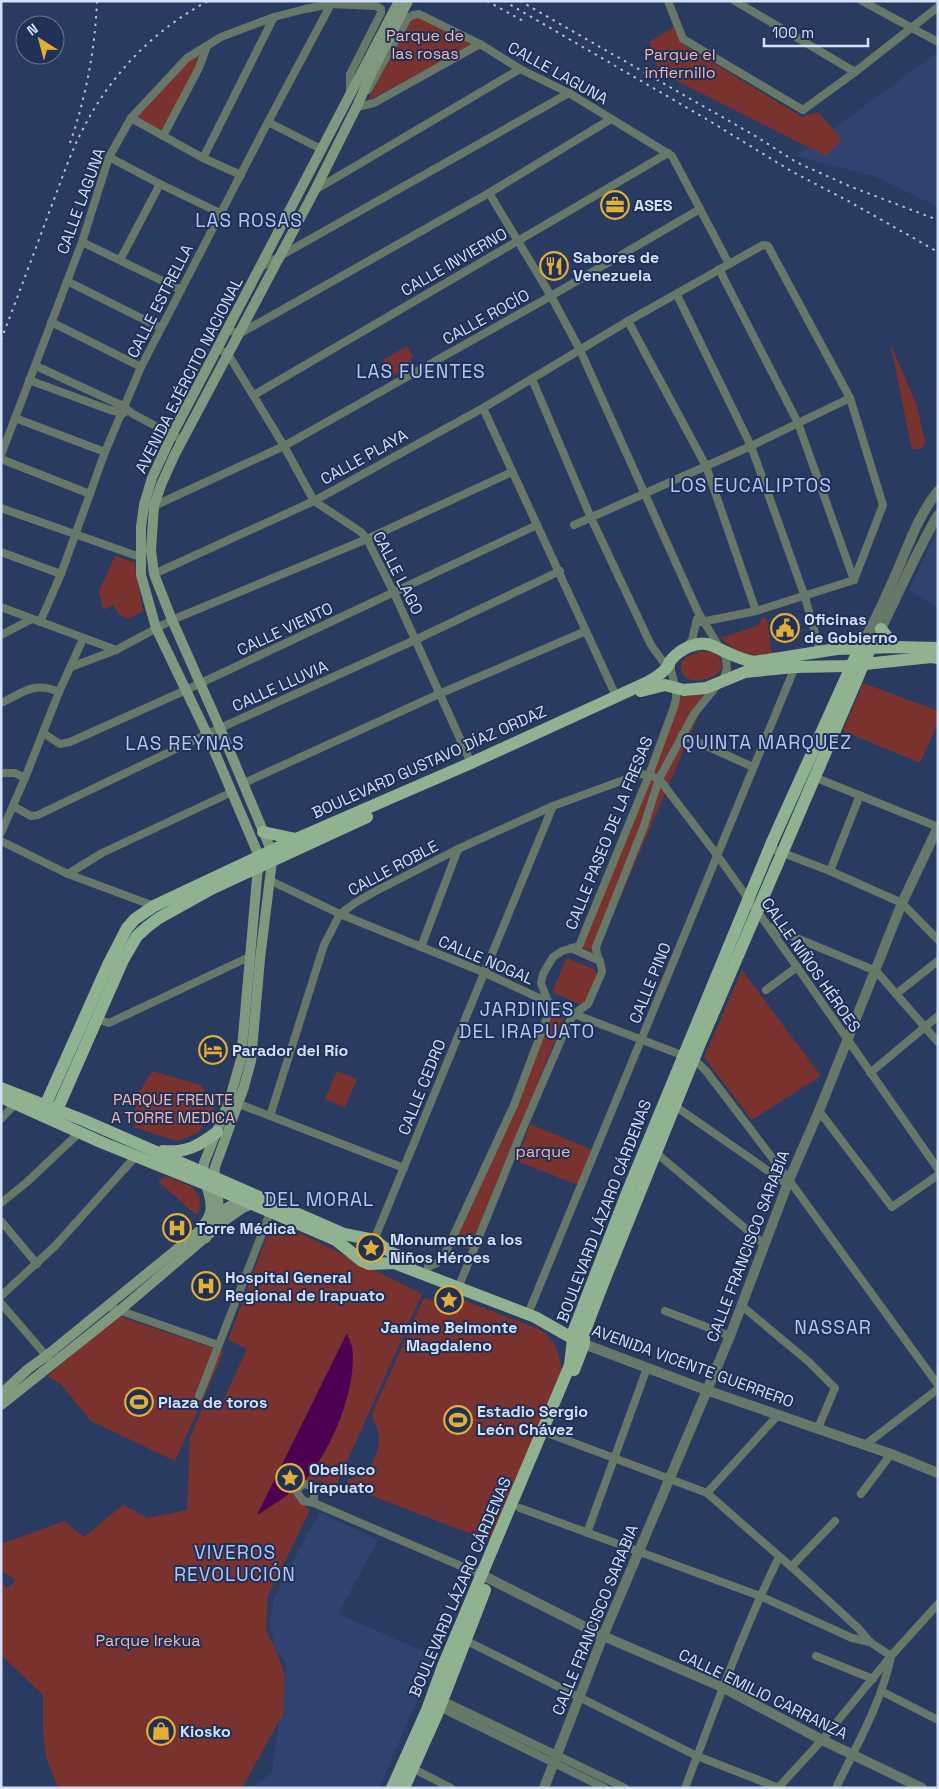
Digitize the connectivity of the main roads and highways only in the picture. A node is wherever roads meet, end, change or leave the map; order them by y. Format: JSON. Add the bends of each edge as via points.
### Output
{"nodes":[{"id":1,"x":399,"y":1,"type":"edge"},
{"id":2,"x":408,"y":1,"type":"edge"},
{"id":3,"x":149,"y":506,"type":"junction"},
{"id":4,"x":881,"y":629,"type":"road end"},
{"id":5,"x":895,"y":647,"type":"junction"},
{"id":6,"x":938,"y":648,"type":"edge"},
{"id":7,"x":864,"y":649,"type":"junction"},
{"id":8,"x":938,"y":658,"type":"edge"},
{"id":9,"x":857,"y":665,"type":"junction"},
{"id":10,"x":262,"y":832,"type":"junction"},
{"id":11,"x":296,"y":839,"type":"junction"},
{"id":12,"x":776,"y":850,"type":"junction"},
{"id":13,"x":272,"y":855,"type":"junction"},
{"id":14,"x":259,"y":862,"type":"junction"},
{"id":15,"x":689,"y":1058,"type":"junction"},
{"id":16,"x":1,"y":1088,"type":"edge"},
{"id":17,"x":1,"y":1097,"type":"edge"},
{"id":18,"x":51,"y":1108,"type":"junction"},
{"id":19,"x":217,"y":1132,"type":"junction"},
{"id":20,"x":651,"y":1149,"type":"junction"},
{"id":21,"x":152,"y":1151,"type":"junction"},
{"id":22,"x":209,"y":1180,"type":"junction"},
{"id":23,"x":249,"y":1199,"type":"junction"},
{"id":24,"x":216,"y":1217,"type":"junction"},
{"id":25,"x":203,"y":1234,"type":"junction"},
{"id":26,"x":359,"y":1236,"type":"junction"},
{"id":27,"x":385,"y":1248,"type":"junction"},
{"id":28,"x":350,"y":1253,"type":"junction"},
{"id":29,"x":376,"y":1264,"type":"junction"},
{"id":30,"x":532,"y":1313,"type":"junction"},
{"id":31,"x":579,"y":1336,"type":"junction"},
{"id":32,"x":570,"y":1365,"type":"junction"},
{"id":33,"x":28,"y":1369,"type":"junction"},
{"id":34,"x":32,"y":1381,"type":"junction"},
{"id":35,"x":1,"y":1394,"type":"edge"},
{"id":36,"x":1,"y":1405,"type":"edge"},
{"id":37,"x":486,"y":1576,"type":"junction"},
{"id":38,"x":392,"y":1788,"type":"edge"},
{"id":39,"x":404,"y":1788,"type":"edge"}],
"edges":[{"from":1,"to":3,"type":"main road","name":"AVENIDA EJÉRCITO NACIONAL","via":[[172,435],[152,478]]},
{"from":2,"to":3,"type":"main road","name":"AVENIDA EJÉRCITO NACIONAL","via":[[315,190]]},
{"from":3,"to":10,"type":"main road","name":"AVENIDA EJÉRCITO NACIONAL","via":[[154,574]]},
{"from":3,"to":14,"type":"main road","name":"AVENIDA EJÉRCITO NACIONAL","via":[[141,527],[141,576],[156,628],[207,734]]},
{"from":4,"to":5,"type":"main road"},
{"from":5,"to":6,"type":"main road","name":"BOULEVARD GUSTAVO DÍAZ ORDAZ"},
{"from":5,"to":7,"type":"main road","name":"BOULEVARD GUSTAVO DÍAZ ORDAZ"},
{"from":7,"to":9,"type":"main road","name":"BOULEVARD LÁZARO CÁRDENAS"},
{"from":7,"to":11,"type":"main road","name":"BOULEVARD GUSTAVO DÍAZ ORDAZ","via":[[837,648],[754,662],[740,659],[713,645],[694,645],[684,649],[648,682]]},
{"from":8,"to":9,"type":"main road","name":"BOULEVARD GUSTAVO DÍAZ ORDAZ","via":[[931,656]]},
{"from":9,"to":12,"type":"main road","name":"BOULEVARD LÁZARO CÁRDENAS"},
{"from":9,"to":12,"type":"main road","name":"BOULEVARD LÁZARO CÁRDENAS","via":[[814,777]]},
{"from":9,"to":13,"type":"main road","name":"BOULEVARD GUSTAVO DÍAZ ORDAZ","via":[[745,672],[696,690],[665,685],[648,688]]},
{"from":10,"to":11,"type":"main road"},
{"from":10,"to":13,"type":"main road","name":"AVENIDA EJÉRCITO NACIONAL"},
{"from":11,"to":13,"type":"main road","name":"BOULEVARD GUSTAVO DÍAZ ORDAZ"},
{"from":12,"to":15,"type":"main road","name":"BOULEVARD LÁZARO CÁRDENAS","via":[[749,900]]},
{"from":12,"to":15,"type":"main road","name":"BOULEVARD LÁZARO CÁRDENAS","via":[[757,912]]},
{"from":13,"to":14,"type":"main road","name":"BOULEVARD GUSTAVO DÍAZ ORDAZ"},
{"from":13,"to":22,"type":"main road","via":[[251,1061]]},
{"from":14,"to":18,"type":"main road","name":"BOULEVARD GUSTAVO DÍAZ ORDAZ","via":[[159,918],[137,936]]},
{"from":14,"to":18,"type":"main road","name":"BOULEVARD GUSTAVO DÍAZ ORDAZ","via":[[154,906],[134,919],[108,965]]},
{"from":14,"to":19,"type":"main road","name":"AVENIDA EJÉRCITO NACIONAL","via":[[242,1058]]},
{"from":15,"to":20,"type":"main road","name":"BOULEVARD LÁZARO CÁRDENAS"},
{"from":15,"to":20,"type":"main road","name":"BOULEVARD LÁZARO CÁRDENAS","via":[[675,1106]]},
{"from":16,"to":18,"type":"main road","name":"AVENIDA VICENTE GUERRERO"},
{"from":17,"to":22,"type":"main road","name":"AVENIDA VICENTE GUERRERO","via":[[136,1156]]},
{"from":18,"to":21,"type":"main road","name":"AVENIDA VICENTE GUERRERO"},
{"from":19,"to":21,"type":"main road","via":[[203,1144],[189,1149]]},
{"from":19,"to":22,"type":"main road","name":"AVENIDA EJÉRCITO NACIONAL"},
{"from":20,"to":31,"type":"main road","name":"BOULEVARD LÁZARO CÁRDENAS"},
{"from":21,"to":22,"type":"main road","name":"AVENIDA VICENTE GUERRERO"},
{"from":22,"to":23,"type":"main road","name":"AVENIDA VICENTE GUERRERO"},
{"from":22,"to":24,"type":"main road","via":[[218,1198]]},
{"from":22,"to":25,"type":"main road","via":[[211,1208]]},
{"from":23,"to":24,"type":"main road"},
{"from":23,"to":25,"type":"main road"},
{"from":23,"to":26,"type":"main road","name":"AVENIDA VICENTE GUERRERO","via":[[344,1234]]},
{"from":23,"to":28,"type":"main road","name":"AVENIDA VICENTE GUERRERO","via":[[270,1212],[336,1240]]},
{"from":24,"to":25,"type":"main road"},
{"from":25,"to":33,"type":"main road"},
{"from":25,"to":34,"type":"main road","via":[[119,1311]]},
{"from":26,"to":27,"type":"main road","name":"AVENIDA VICENTE GUERRERO","via":[[374,1240]]},
{"from":26,"to":28,"type":"main road"},
{"from":27,"to":29,"type":"main road"},
{"from":27,"to":30,"type":"main road","name":"AVENIDA VICENTE GUERRERO","via":[[392,1254]]},
{"from":28,"to":29,"type":"main road","name":"AVENIDA VICENTE GUERRERO","via":[[369,1264]]},
{"from":29,"to":30,"type":"main road","name":"AVENIDA VICENTE GUERRERO","via":[[394,1263]]},
{"from":30,"to":31,"type":"main road","name":"AVENIDA VICENTE GUERRERO"},
{"from":30,"to":32,"type":"main road","via":[[561,1339]]},
{"from":31,"to":32,"type":"main road","name":"BOULEVARD LÁZARO CÁRDENAS"},
{"from":31,"to":37,"type":"main road","name":"BOULEVARD LÁZARO CÁRDENAS","via":[[550,1434],[520,1508]]},
{"from":32,"to":37,"type":"main road","name":"BOULEVARD LÁZARO CÁRDENAS"},
{"from":33,"to":34,"type":"main road"},
{"from":33,"to":35,"type":"main road"},
{"from":34,"to":36,"type":"main road"},
{"from":37,"to":38,"type":"main road","name":"BOULEVARD LÁZARO CÁRDENAS","via":[[443,1666]]},
{"from":37,"to":39,"type":"main road","name":"BOULEVARD LÁZARO CÁRDENAS","via":[[441,1704]]}]}
